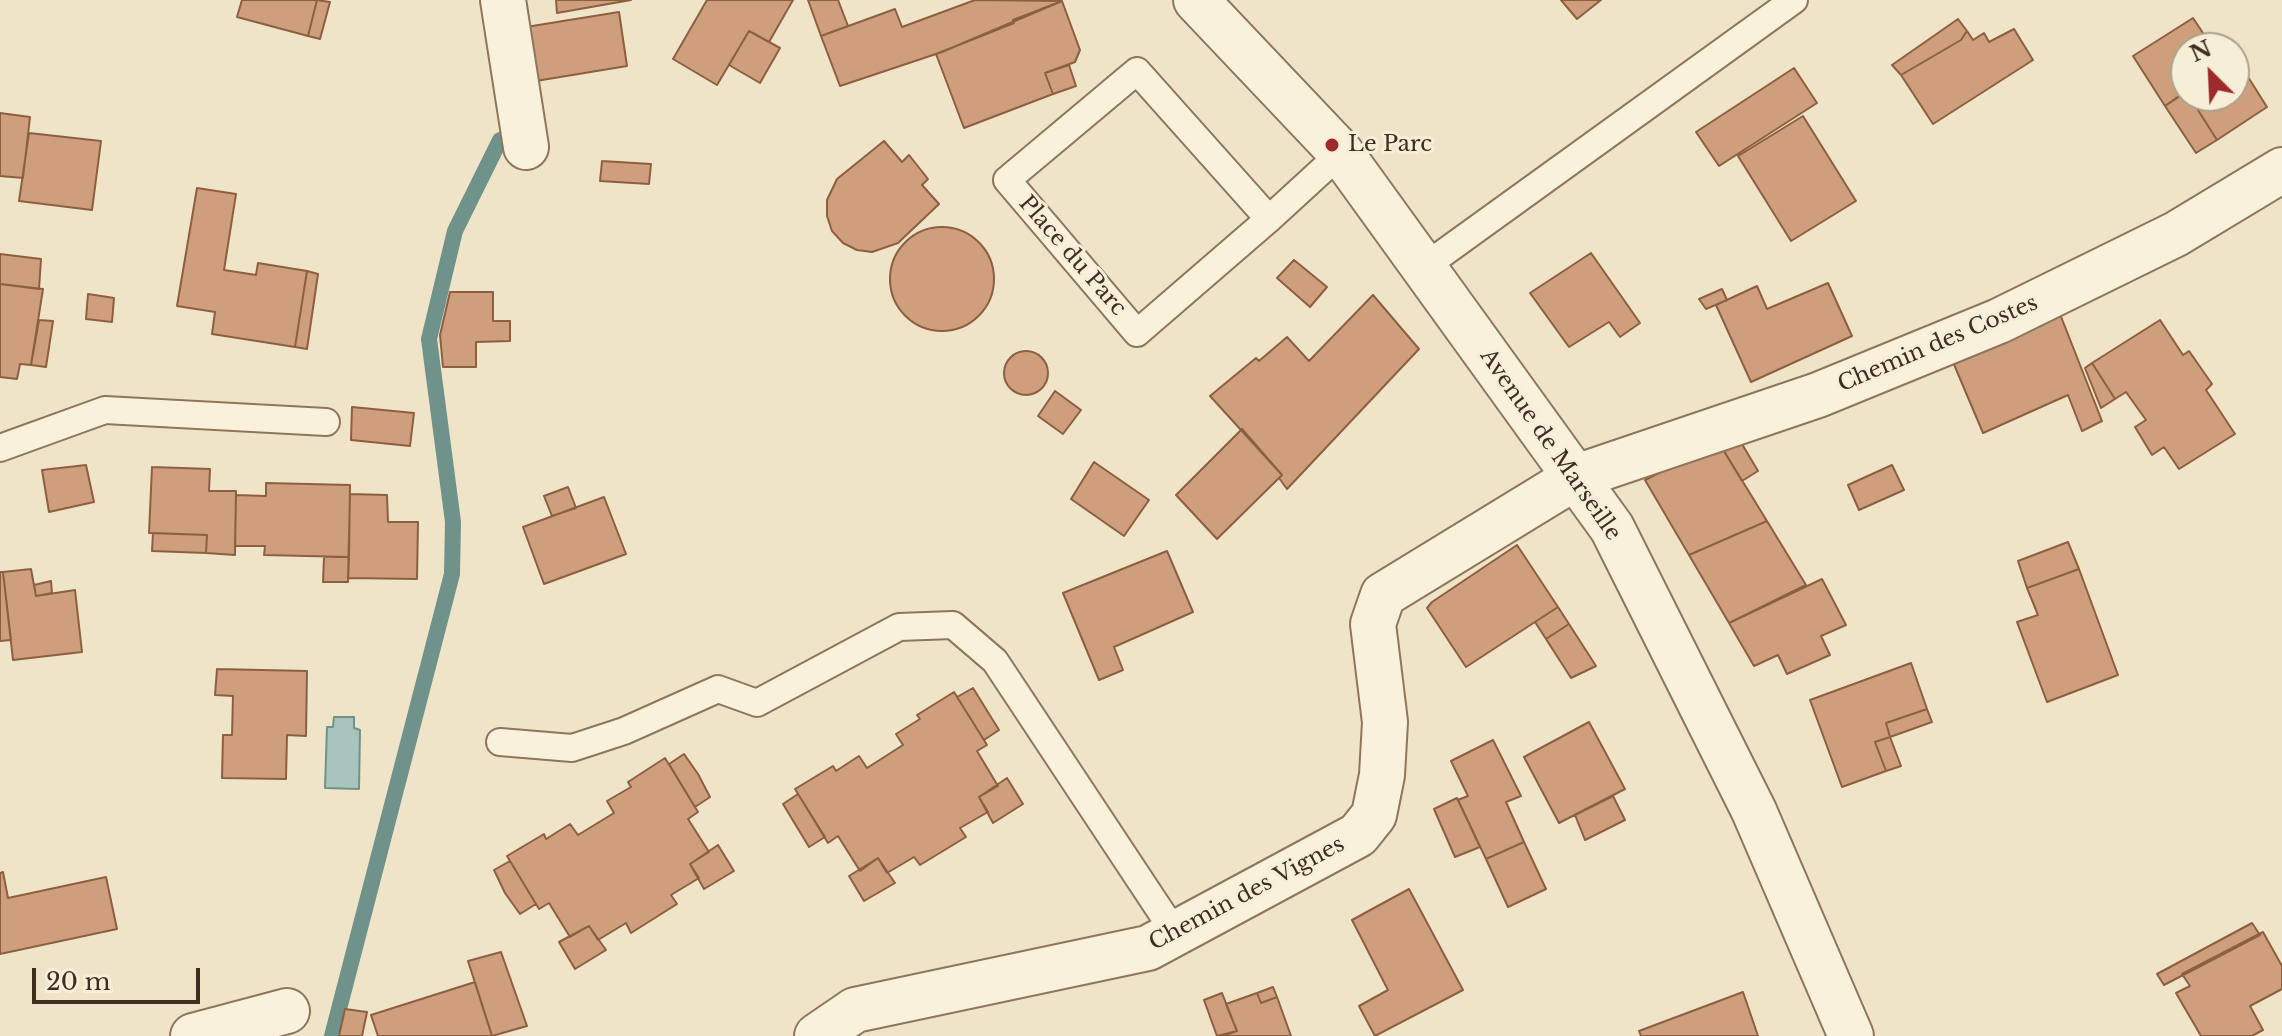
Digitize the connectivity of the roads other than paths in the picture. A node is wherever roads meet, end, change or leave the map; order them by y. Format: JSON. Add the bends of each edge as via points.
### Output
{"nodes":[{"id":1,"x":503,"y":0,"type":"edge"},
{"id":2,"x":1196,"y":0,"type":"edge"},
{"id":3,"x":1794,"y":0,"type":"edge"},
{"id":4,"x":526,"y":147,"type":"dead end"},
{"id":5,"x":1341,"y":153,"type":"junction"},
{"id":6,"x":2282,"y":170,"type":"edge"},
{"id":7,"x":1269,"y":219,"type":"junction"},
{"id":8,"x":1424,"y":267,"type":"junction"},
{"id":9,"x":326,"y":422,"type":"dead end"},
{"id":10,"x":0,"y":448,"type":"edge"},
{"id":11,"x":1576,"y":477,"type":"junction"},
{"id":12,"x":500,"y":742,"type":"dead end"},
{"id":13,"x":1175,"y":933,"type":"junction"},
{"id":14,"x":287,"y":1011,"type":"dead end"},
{"id":15,"x":193,"y":1036,"type":"edge"},
{"id":16,"x":817,"y":1036,"type":"edge"},
{"id":17,"x":1851,"y":1036,"type":"edge"}],
"edges":[{"from":1,"to":4,"type":"street"},
{"from":2,"to":5,"type":"street","name":"Avenue de Marseille"},
{"from":3,"to":8,"type":"lane"},
{"from":5,"to":7,"type":"lane","name":"Place du Parc"},
{"from":5,"to":8,"type":"street","name":"Avenue de Marseille"},
{"from":6,"to":11,"type":"street","name":"Chemin des Costes","via":[[2176,234],[1999,321],[1818,395]]},
{"from":7,"to":7,"type":"lane","name":"Place du Parc","via":[[1137,333],[1007,180],[1137,71]]},
{"from":8,"to":11,"type":"street","name":"Avenue de Marseille"},
{"from":9,"to":10,"type":"lane","via":[[105,410]]},
{"from":11,"to":13,"type":"street","name":"Chemin des Vignes","via":[[1383,595],[1373,624],[1385,722],[1382,775],[1374,815],[1358,835]]},
{"from":11,"to":17,"type":"street","name":"Avenue de Marseille","via":[[1612,528],[1754,811]]},
{"from":12,"to":13,"type":"lane","via":[[572,748],[718,689],[757,703],[899,627],[953,625],[995,661]]},
{"from":13,"to":16,"type":"street","name":"Chemin des Vignes","via":[[1148,948],[855,1010]]},
{"from":14,"to":15,"type":"street"}]}
